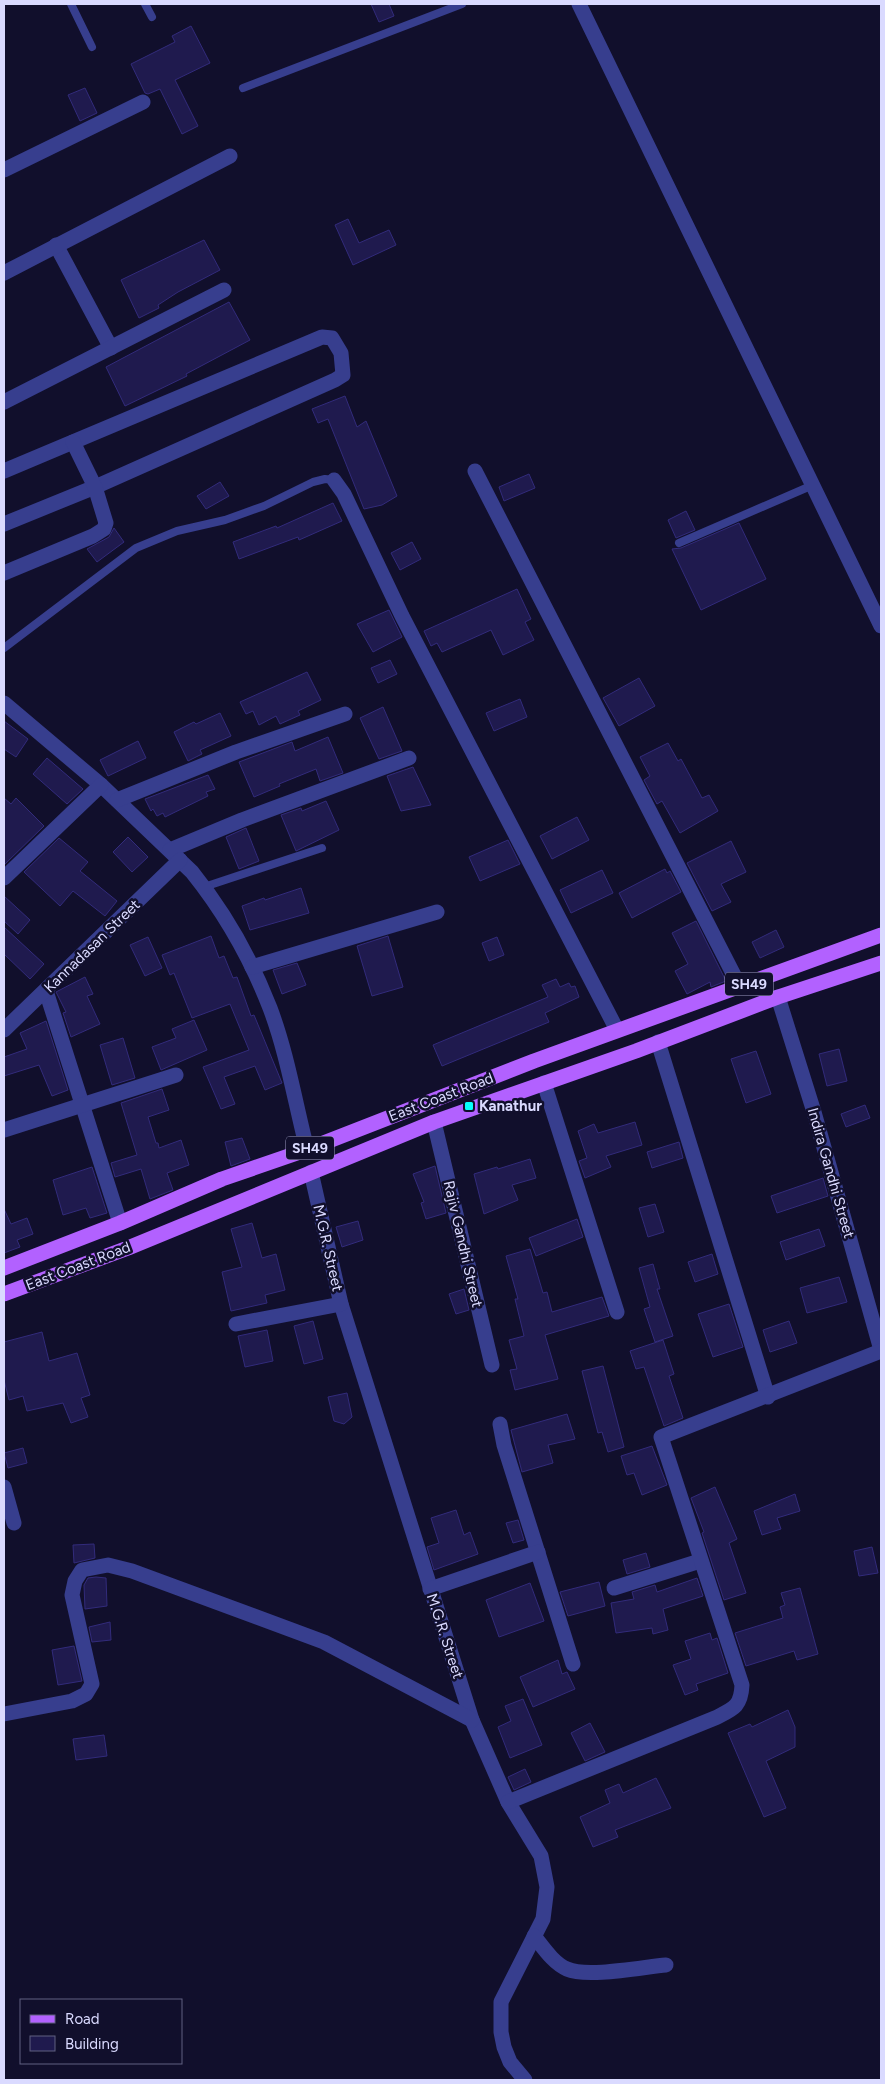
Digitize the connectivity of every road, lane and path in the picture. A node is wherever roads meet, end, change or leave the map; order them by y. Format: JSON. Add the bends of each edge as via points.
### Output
{"nodes":[{"id":1,"x":71,"y":4,"type":"edge"},
{"id":2,"x":145,"y":4,"type":"edge"},
{"id":3,"x":462,"y":4,"type":"edge"},
{"id":4,"x":579,"y":4,"type":"edge"},
{"id":5,"x":152,"y":17,"type":"dead end"},
{"id":6,"x":92,"y":47,"type":"dead end"},
{"id":7,"x":243,"y":88,"type":"dead end"},
{"id":8,"x":143,"y":102,"type":"dead end"},
{"id":9,"x":230,"y":156,"type":"dead end"},
{"id":10,"x":4,"y":170,"type":"edge"},
{"id":11,"x":56,"y":245,"type":"junction"},
{"id":12,"x":4,"y":273,"type":"edge"},
{"id":13,"x":224,"y":290,"type":"dead end"},
{"id":14,"x":111,"y":348,"type":"junction"},
{"id":15,"x":4,"y":402,"type":"edge"},
{"id":16,"x":73,"y":442,"type":"junction"},
{"id":17,"x":4,"y":471,"type":"edge"},
{"id":18,"x":475,"y":471,"type":"dead end"},
{"id":19,"x":334,"y":480,"type":"joint"},
{"id":20,"x":813,"y":485,"type":"junction"},
{"id":21,"x":95,"y":487,"type":"junction"},
{"id":22,"x":4,"y":524,"type":"edge"},
{"id":23,"x":679,"y":543,"type":"dead end"},
{"id":24,"x":4,"y":574,"type":"edge"},
{"id":25,"x":881,"y":626,"type":"edge"},
{"id":26,"x":4,"y":648,"type":"edge"},
{"id":27,"x":6,"y":711,"type":"edge"},
{"id":28,"x":345,"y":714,"type":"dead end"},
{"id":29,"x":409,"y":758,"type":"dead end"},
{"id":30,"x":101,"y":785,"type":"junction"},
{"id":31,"x":117,"y":800,"type":"junction"},
{"id":32,"x":322,"y":848,"type":"dead end"},
{"id":33,"x":175,"y":855,"type":"junction"},
{"id":34,"x":4,"y":878,"type":"edge"},
{"id":35,"x":204,"y":887,"type":"junction"},
{"id":36,"x":438,"y":912,"type":"dead end"},
{"id":37,"x":881,"y":935,"type":"edge"},
{"id":38,"x":881,"y":963,"type":"edge"},
{"id":39,"x":252,"y":967,"type":"junction"},
{"id":40,"x":740,"y":987,"type":"junction"},
{"id":41,"x":46,"y":991,"type":"junction"},
{"id":42,"x":778,"y":997,"type":"junction"},
{"id":43,"x":4,"y":1030,"type":"edge"},
{"id":44,"x":617,"y":1030,"type":"junction"},
{"id":45,"x":658,"y":1042,"type":"junction"},
{"id":46,"x":176,"y":1076,"type":"dead end"},
{"id":47,"x":544,"y":1083,"type":"junction"},
{"id":48,"x":82,"y":1105,"type":"junction"},
{"id":49,"x":434,"y":1122,"type":"junction"},
{"id":50,"x":4,"y":1130,"type":"edge"},
{"id":51,"x":307,"y":1149,"type":"junction"},
{"id":52,"x":311,"y":1172,"type":"junction"},
{"id":53,"x":120,"y":1223,"type":"junction"},
{"id":54,"x":4,"y":1268,"type":"edge"},
{"id":55,"x":4,"y":1294,"type":"edge"},
{"id":56,"x":341,"y":1304,"type":"junction"},
{"id":57,"x":617,"y":1312,"type":"dead end"},
{"id":58,"x":236,"y":1324,"type":"dead end"},
{"id":59,"x":881,"y":1351,"type":"edge"},
{"id":60,"x":492,"y":1365,"type":"dead end"},
{"id":61,"x":768,"y":1397,"type":"junction"},
{"id":62,"x":500,"y":1424,"type":"dead end"},
{"id":63,"x":4,"y":1487,"type":"edge"},
{"id":64,"x":14,"y":1523,"type":"dead end"},
{"id":65,"x":538,"y":1552,"type":"junction"},
{"id":66,"x":700,"y":1561,"type":"junction"},
{"id":67,"x":614,"y":1588,"type":"dead end"},
{"id":68,"x":430,"y":1589,"type":"junction"},
{"id":69,"x":573,"y":1664,"type":"dead end"},
{"id":70,"x":4,"y":1714,"type":"edge"},
{"id":71,"x":472,"y":1720,"type":"junction"},
{"id":72,"x":508,"y":1802,"type":"junction"},
{"id":73,"x":534,"y":1936,"type":"junction"},
{"id":74,"x":666,"y":1965,"type":"dead end"},
{"id":75,"x":525,"y":2080,"type":"edge"}],
"edges":[{"from":1,"to":6,"type":"lane"},
{"from":2,"to":5,"type":"lane"},
{"from":3,"to":7,"type":"lane"},
{"from":4,"to":20,"type":"street"},
{"from":8,"to":10,"type":"street"},
{"from":9,"to":11,"type":"street"},
{"from":11,"to":12,"type":"street"},
{"from":11,"to":14,"type":"street"},
{"from":13,"to":14,"type":"street"},
{"from":14,"to":15,"type":"street"},
{"from":16,"to":17,"type":"street"},
{"from":16,"to":21,"type":"street"},
{"from":16,"to":21,"type":"street","via":[[322,336],[332,338],[339,349],[343,375],[335,380]]},
{"from":18,"to":40,"type":"street"},
{"from":19,"to":26,"type":"lane","via":[[313,482],[264,506],[225,520],[177,531],[136,548]]},
{"from":19,"to":44,"type":"street"},
{"from":20,"to":23,"type":"lane"},
{"from":20,"to":25,"type":"street"},
{"from":21,"to":22,"type":"street"},
{"from":21,"to":24,"type":"street","via":[[106,523],[104,529]]},
{"from":27,"to":30,"type":"street"},
{"from":28,"to":31,"type":"street","via":[[236,752]]},
{"from":29,"to":33,"type":"street","via":[[242,820]]},
{"from":30,"to":31,"type":"street"},
{"from":30,"to":34,"type":"street"},
{"from":31,"to":33,"type":"street"},
{"from":32,"to":35,"type":"lane"},
{"from":33,"to":35,"type":"street"},
{"from":33,"to":41,"type":"street","name":"Kannadasan Street"},
{"from":35,"to":39,"type":"street"},
{"from":36,"to":39,"type":"street"},
{"from":37,"to":40,"type":"main road","name":"East Coast Road","number":"SH49"},
{"from":38,"to":42,"type":"main road","name":"East Coast Road","number":"SH49"},
{"from":39,"to":51,"type":"street","via":[[278,1033]]},
{"from":40,"to":44,"type":"main road","name":"East Coast Road","number":"SH49"},
{"from":41,"to":43,"type":"street","name":"Kannadasan Street"},
{"from":41,"to":48,"type":"street"},
{"from":42,"to":45,"type":"main road","name":"East Coast Road","number":"SH49"},
{"from":42,"to":59,"type":"street","name":"Indira Gandhi Street"},
{"from":44,"to":51,"type":"main road","name":"East Coast Road","number":"SH49"},
{"from":45,"to":47,"type":"main road","name":"East Coast Road","number":"SH49"},
{"from":45,"to":61,"type":"street"},
{"from":46,"to":48,"type":"street"},
{"from":47,"to":49,"type":"main road","name":"East Coast Road","number":"SH49"},
{"from":47,"to":57,"type":"street"},
{"from":48,"to":50,"type":"street"},
{"from":48,"to":53,"type":"street"},
{"from":49,"to":52,"type":"main road","name":"East Coast Road","number":"SH49"},
{"from":49,"to":60,"type":"street","name":"Rajiv Gandhi Street"},
{"from":51,"to":52,"type":"main road"},
{"from":51,"to":53,"type":"main road","name":"East Coast Road","number":"SH49","via":[[222,1179]]},
{"from":52,"to":55,"type":"main road","name":"East Coast Road","number":"SH49","via":[[128,1248]]},
{"from":52,"to":56,"type":"street","name":"M.G.R. Street"},
{"from":53,"to":54,"type":"main road","name":"East Coast Road","number":"SH49"},
{"from":56,"to":58,"type":"street"},
{"from":56,"to":68,"type":"street","name":"M.G.R. Street"},
{"from":59,"to":61,"type":"street"},
{"from":61,"to":66,"type":"street","via":[[661,1437]]},
{"from":62,"to":65,"type":"street"},
{"from":63,"to":64,"type":"street"},
{"from":65,"to":68,"type":"street"},
{"from":65,"to":69,"type":"street"},
{"from":66,"to":67,"type":"street"},
{"from":66,"to":72,"type":"street","via":[[742,1685],[736,1708]]},
{"from":68,"to":71,"type":"street","name":"M.G.R. Street"},
{"from":70,"to":71,"type":"street","via":[[72,1700],[86,1694],[92,1684],[72,1595],[82,1570],[108,1565],[324,1642]]},
{"from":71,"to":72,"type":"street","name":"M.G.R. Street"},
{"from":72,"to":73,"type":"street","name":"M.G.R. Street","via":[[528,1832],[542,1864],[547,1886],[543,1919]]},
{"from":73,"to":74,"type":"street","via":[[566,1969],[585,1973]]},
{"from":73,"to":75,"type":"street","name":"M.G.R. Street","via":[[501,2002],[504,2047],[510,2062]]}]}
